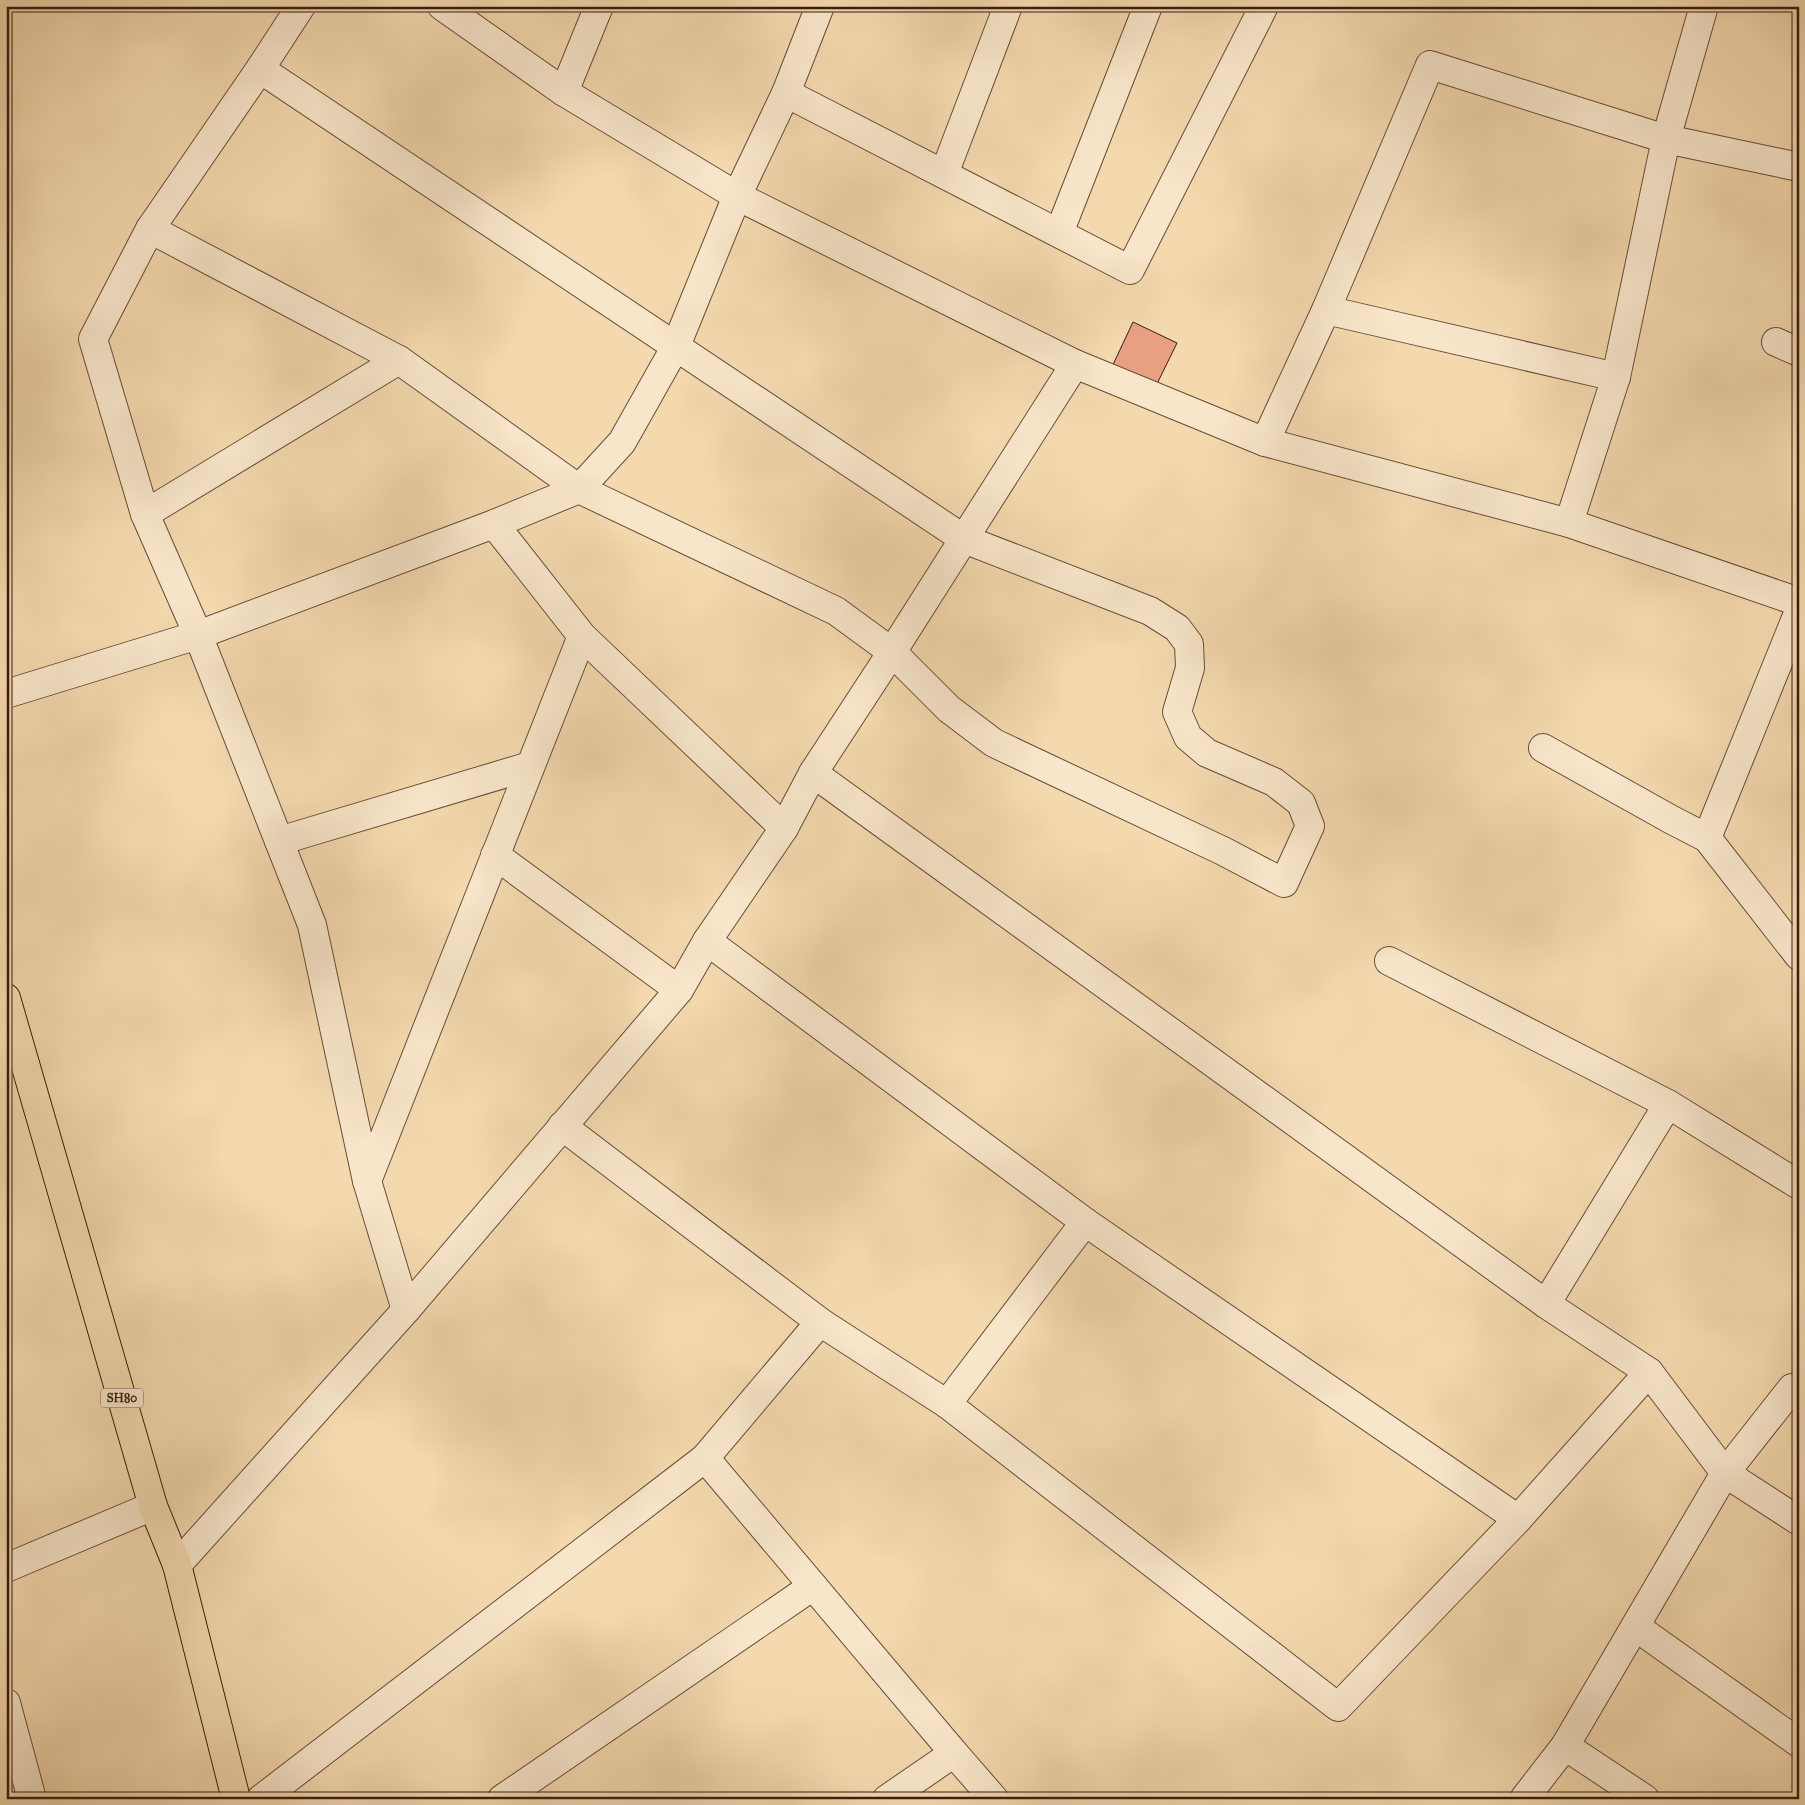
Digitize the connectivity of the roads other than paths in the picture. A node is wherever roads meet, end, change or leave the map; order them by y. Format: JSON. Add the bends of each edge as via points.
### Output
{"nodes":[{"id":1,"x":301,"y":6,"type":"edge"},
{"id":2,"x":442,"y":6,"type":"edge"},
{"id":3,"x":599,"y":6,"type":"edge"},
{"id":4,"x":820,"y":6,"type":"edge"},
{"id":5,"x":1008,"y":6,"type":"edge"},
{"id":6,"x":1148,"y":6,"type":"edge"},
{"id":7,"x":1264,"y":6,"type":"edge"},
{"id":8,"x":1704,"y":6,"type":"edge"},
{"id":9,"x":260,"y":69,"type":"junction"},
{"id":10,"x":564,"y":92,"type":"junction"},
{"id":11,"x":786,"y":93,"type":"junction"},
{"id":12,"x":1666,"y":139,"type":"junction"},
{"id":13,"x":1799,"y":167,"type":"edge"},
{"id":14,"x":944,"y":174,"type":"junction"},
{"id":15,"x":737,"y":196,"type":"junction"},
{"id":16,"x":150,"y":230,"type":"junction"},
{"id":17,"x":1059,"y":233,"type":"junction"},
{"id":18,"x":1326,"y":310,"type":"junction"},
{"id":19,"x":676,"y":346,"type":"junction"},
{"id":20,"x":399,"y":360,"type":"junction"},
{"id":21,"x":1075,"y":364,"type":"junction"},
{"id":22,"x":1616,"y":377,"type":"junction"},
{"id":23,"x":1264,"y":442,"type":"junction"},
{"id":24,"x":579,"y":489,"type":"junction"},
{"id":25,"x":145,"y":514,"type":"junction"},
{"id":26,"x":1569,"y":523,"type":"junction"},
{"id":27,"x":494,"y":524,"type":"junction"},
{"id":28,"x":964,"y":539,"type":"junction"},
{"id":29,"x":1799,"y":602,"type":"edge"},
{"id":30,"x":1799,"y":611,"type":"edge"},
{"id":31,"x":198,"y":635,"type":"junction"},
{"id":32,"x":582,"y":636,"type":"junction"},
{"id":33,"x":892,"y":652,"type":"junction"},
{"id":34,"x":6,"y":694,"type":"edge"},
{"id":35,"x":1543,"y":748,"type":"dead end"},
{"id":36,"x":530,"y":766,"type":"junction"},
{"id":37,"x":812,"y":773,"type":"junction"},
{"id":38,"x":784,"y":828,"type":"junction"},
{"id":39,"x":1707,"y":838,"type":"junction"},
{"id":40,"x":279,"y":841,"type":"junction"},
{"id":41,"x":494,"y":855,"type":"junction"},
{"id":42,"x":707,"y":941,"type":"junction"},
{"id":43,"x":1799,"y":956,"type":"edge"},
{"id":44,"x":1389,"y":961,"type":"dead end"},
{"id":45,"x":679,"y":990,"type":"junction"},
{"id":46,"x":6,"y":998,"type":"edge"},
{"id":47,"x":1668,"y":1104,"type":"junction"},
{"id":48,"x":562,"y":1126,"type":"junction"},
{"id":49,"x":367,"y":1181,"type":"junction"},
{"id":50,"x":1799,"y":1185,"type":"edge"},
{"id":51,"x":1085,"y":1222,"type":"junction"},
{"id":52,"x":1546,"y":1304,"type":"junction"},
{"id":53,"x":406,"y":1310,"type":"junction"},
{"id":54,"x":820,"y":1322,"type":"junction"},
{"id":55,"x":1649,"y":1372,"type":"junction"},
{"id":56,"x":1799,"y":1392,"type":"edge"},
{"id":57,"x":947,"y":1404,"type":"junction"},
{"id":58,"x":705,"y":1458,"type":"junction"},
{"id":59,"x":1725,"y":1473,"type":"junction"},
{"id":60,"x":153,"y":1506,"type":"junction"},
{"id":61,"x":1518,"y":1520,"type":"junction"},
{"id":62,"x":1799,"y":1521,"type":"edge"},
{"id":63,"x":178,"y":1565,"type":"junction"},
{"id":64,"x":6,"y":1568,"type":"edge"},
{"id":65,"x":813,"y":1586,"type":"junction"},
{"id":66,"x":1636,"y":1627,"type":"junction"},
{"id":67,"x":6,"y":1703,"type":"edge"},
{"id":68,"x":1799,"y":1743,"type":"edge"},
{"id":69,"x":1565,"y":1746,"type":"junction"},
{"id":70,"x":954,"y":1753,"type":"junction"},
{"id":71,"x":32,"y":1799,"type":"edge"},
{"id":72,"x":236,"y":1799,"type":"edge"},
{"id":73,"x":261,"y":1799,"type":"edge"},
{"id":74,"x":502,"y":1799,"type":"edge"},
{"id":75,"x":887,"y":1799,"type":"edge"},
{"id":76,"x":994,"y":1799,"type":"edge"},
{"id":77,"x":1524,"y":1799,"type":"edge"},
{"id":78,"x":1645,"y":1799,"type":"edge"}],
"edges":[{"from":1,"to":9,"type":"street"},
{"from":2,"to":10,"type":"street"},
{"from":3,"to":10,"type":"street"},
{"from":4,"to":11,"type":"street"},
{"from":5,"to":14,"type":"street"},
{"from":6,"to":17,"type":"street"},
{"from":7,"to":17,"type":"street","via":[[1130,270]]},
{"from":8,"to":12,"type":"street"},
{"from":9,"to":16,"type":"street"},
{"from":9,"to":19,"type":"street"},
{"from":10,"to":15,"type":"street"},
{"from":11,"to":14,"type":"street"},
{"from":11,"to":15,"type":"street"},
{"from":12,"to":13,"type":"street"},
{"from":12,"to":18,"type":"street","via":[[1430,65]]},
{"from":12,"to":22,"type":"street"},
{"from":14,"to":17,"type":"street"},
{"from":15,"to":19,"type":"street"},
{"from":15,"to":21,"type":"street"},
{"from":16,"to":20,"type":"street"},
{"from":16,"to":25,"type":"street","via":[[94,339]]},
{"from":18,"to":22,"type":"street"},
{"from":18,"to":23,"type":"street"},
{"from":19,"to":24,"type":"street","via":[[622,442]]},
{"from":19,"to":28,"type":"street"},
{"from":20,"to":24,"type":"street"},
{"from":20,"to":25,"type":"street"},
{"from":21,"to":23,"type":"street"},
{"from":21,"to":28,"type":"street"},
{"from":22,"to":26,"type":"street"},
{"from":23,"to":26,"type":"street"},
{"from":24,"to":27,"type":"street"},
{"from":24,"to":33,"type":"street","via":[[836,611]]},
{"from":25,"to":31,"type":"street"},
{"from":26,"to":29,"type":"street"},
{"from":27,"to":31,"type":"street"},
{"from":27,"to":32,"type":"street"},
{"from":28,"to":33,"type":"street"},
{"from":28,"to":33,"type":"street","via":[[1150,611],[1177,628],[1189,644],[1190,668],[1177,712],[1188,736],[1207,753],[1274,782],[1301,803],[1310,826],[1284,883],[994,743],[949,709]]},
{"from":30,"to":39,"type":"street"},
{"from":31,"to":34,"type":"street"},
{"from":31,"to":40,"type":"street"},
{"from":32,"to":36,"type":"street"},
{"from":32,"to":38,"type":"street"},
{"from":33,"to":37,"type":"street"},
{"from":35,"to":39,"type":"street"},
{"from":36,"to":40,"type":"street"},
{"from":36,"to":41,"type":"street"},
{"from":37,"to":38,"type":"street"},
{"from":37,"to":52,"type":"street"},
{"from":38,"to":42,"type":"street"},
{"from":39,"to":43,"type":"street"},
{"from":40,"to":49,"type":"street","via":[[312,925]]},
{"from":41,"to":45,"type":"street"},
{"from":41,"to":49,"type":"street"},
{"from":42,"to":45,"type":"street"},
{"from":42,"to":51,"type":"street"},
{"from":44,"to":47,"type":"street"},
{"from":45,"to":48,"type":"street"},
{"from":46,"to":60,"type":"main road","number":"SH80"},
{"from":47,"to":50,"type":"street"},
{"from":47,"to":52,"type":"street"},
{"from":48,"to":53,"type":"street"},
{"from":48,"to":54,"type":"street"},
{"from":49,"to":53,"type":"street"},
{"from":51,"to":57,"type":"street"},
{"from":51,"to":61,"type":"street"},
{"from":52,"to":55,"type":"street"},
{"from":53,"to":63,"type":"street"},
{"from":54,"to":57,"type":"street"},
{"from":54,"to":58,"type":"street"},
{"from":55,"to":59,"type":"street"},
{"from":55,"to":61,"type":"street"},
{"from":56,"to":59,"type":"street","via":[[1792,1388]]},
{"from":57,"to":61,"type":"street","via":[[1338,1707]]},
{"from":58,"to":65,"type":"street"},
{"from":58,"to":73,"type":"street"},
{"from":59,"to":62,"type":"street"},
{"from":59,"to":66,"type":"street"},
{"from":60,"to":63,"type":"main road","number":"SH80"},
{"from":60,"to":64,"type":"street"},
{"from":63,"to":72,"type":"main road","number":"SH80"},
{"from":65,"to":70,"type":"street"},
{"from":65,"to":74,"type":"street"},
{"from":66,"to":68,"type":"street"},
{"from":66,"to":69,"type":"street"},
{"from":67,"to":71,"type":"street"},
{"from":69,"to":77,"type":"street"},
{"from":69,"to":78,"type":"street"},
{"from":70,"to":75,"type":"street"},
{"from":70,"to":76,"type":"street"}]}
